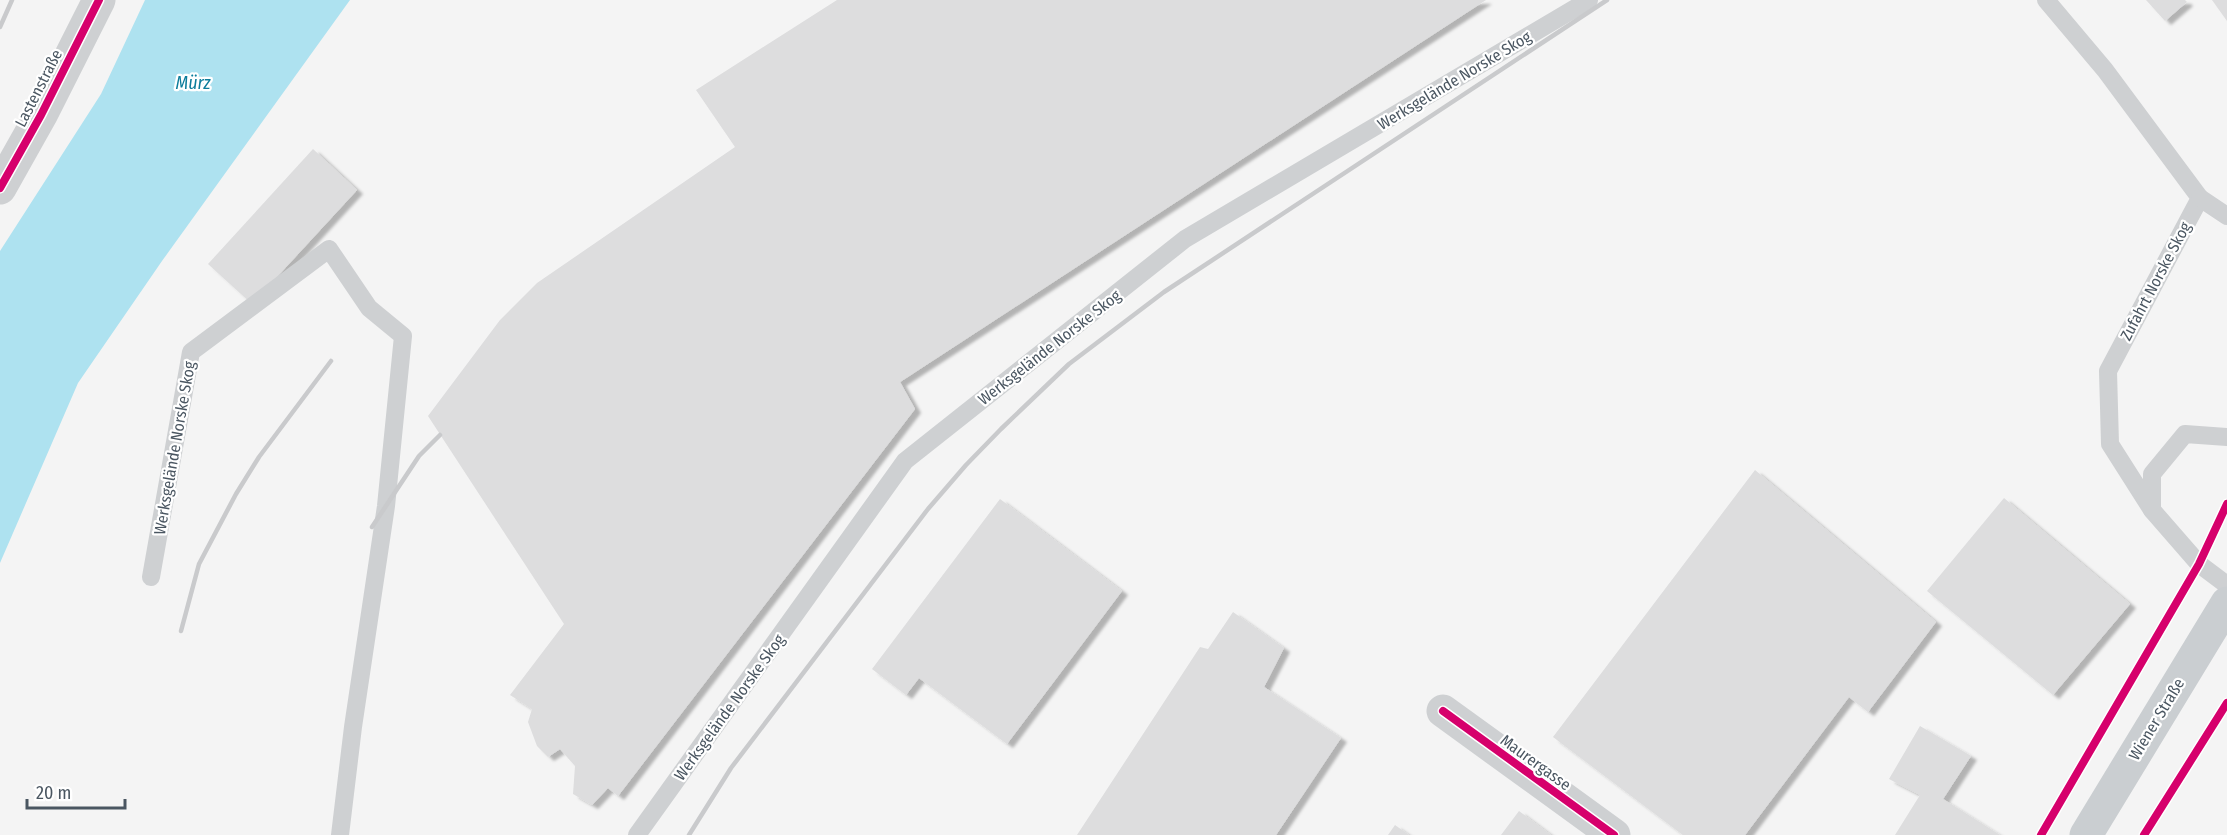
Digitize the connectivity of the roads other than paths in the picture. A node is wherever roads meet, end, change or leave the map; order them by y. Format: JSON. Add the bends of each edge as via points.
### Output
{"nodes":[{"id":1,"x":99,"y":0,"type":"edge"},
{"id":2,"x":1589,"y":0,"type":"edge"},
{"id":3,"x":2046,"y":0,"type":"edge"},
{"id":4,"x":0,"y":188,"type":"edge"},
{"id":5,"x":2200,"y":198,"type":"junction"},
{"id":6,"x":2227,"y":216,"type":"edge"},
{"id":7,"x":2227,"y":437,"type":"edge"},
{"id":8,"x":2152,"y":510,"type":"junction"},
{"id":9,"x":151,"y":577,"type":"dead end"},
{"id":10,"x":2227,"y":585,"type":"edge"},
{"id":11,"x":2227,"y":603,"type":"edge"},
{"id":12,"x":1443,"y":711,"type":"dead end"},
{"id":13,"x":340,"y":835,"type":"edge"},
{"id":14,"x":637,"y":835,"type":"edge"},
{"id":15,"x":1614,"y":835,"type":"edge"},
{"id":16,"x":2086,"y":835,"type":"edge"}],
"edges":[{"from":1,"to":4,"type":"street","name":"Lastenstraße"},
{"from":2,"to":14,"type":"lane","name":"Werksgelände Norske Skog","via":[[1185,239],[905,461]]},
{"from":3,"to":5,"type":"lane","via":[[2105,70]]},
{"from":5,"to":6,"type":"lane"},
{"from":5,"to":8,"type":"lane","name":"Zufahrt Norske Skog","via":[[2108,371],[2110,444]]},
{"from":7,"to":8,"type":"lane","via":[[2184,434],[2152,474]]},
{"from":8,"to":10,"type":"lane","name":"Zufahrt Norske Skog","via":[[2199,564]]},
{"from":9,"to":13,"type":"lane","name":"Werksgelände Norske Skog","via":[[191,352],[329,249],[369,309],[403,336],[386,507]]},
{"from":11,"to":16,"type":"main road","name":"Wiener Straße"},
{"from":12,"to":15,"type":"street","name":"Maurergasse"}]}
